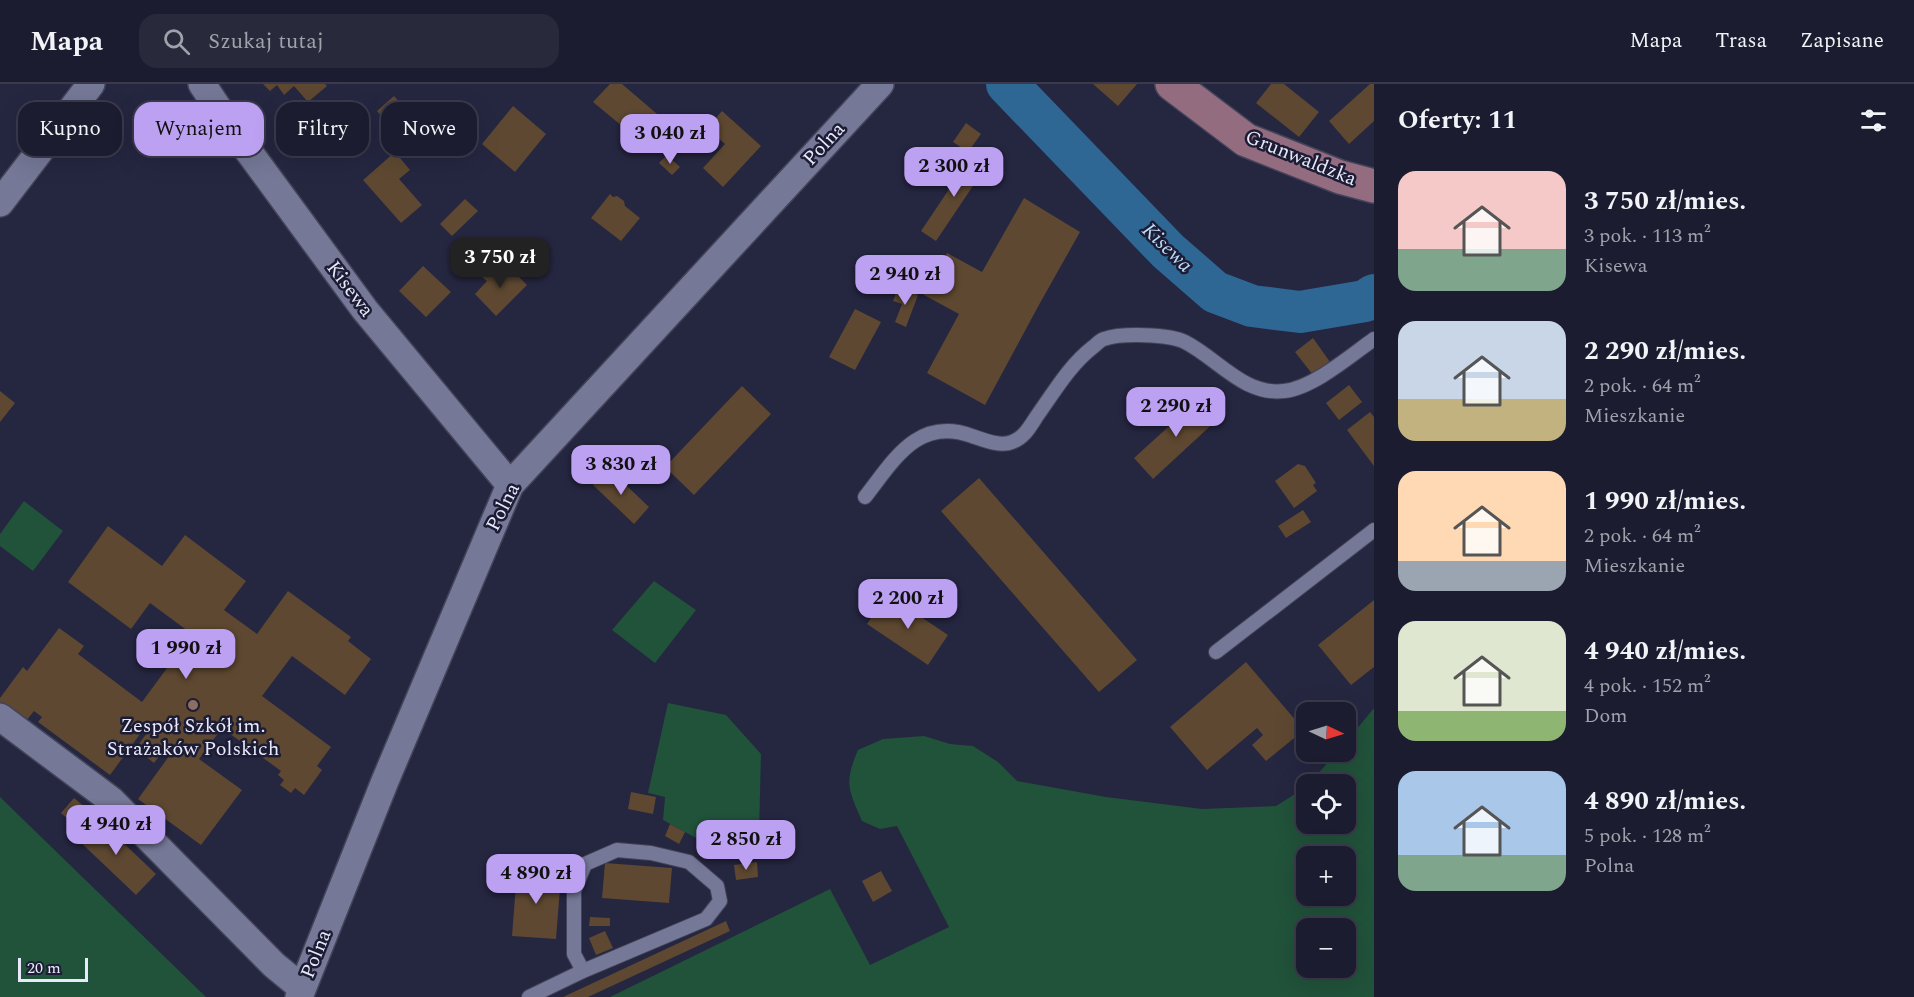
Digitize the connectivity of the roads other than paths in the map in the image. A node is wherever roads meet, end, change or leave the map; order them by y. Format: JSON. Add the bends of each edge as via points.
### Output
{"nodes":[{"id":1,"x":91,"y":84,"type":"edge"},
{"id":2,"x":202,"y":84,"type":"edge"},
{"id":3,"x":880,"y":84,"type":"edge"},
{"id":4,"x":1172,"y":84,"type":"edge"},
{"id":5,"x":1374,"y":186,"type":"edge"},
{"id":6,"x":0,"y":203,"type":"edge"},
{"id":7,"x":1374,"y":339,"type":"edge"},
{"id":8,"x":510,"y":485,"type":"junction"},
{"id":9,"x":865,"y":497,"type":"dead end"},
{"id":10,"x":1374,"y":530,"type":"edge"},
{"id":11,"x":1216,"y":652,"type":"dead end"},
{"id":12,"x":0,"y":717,"type":"edge"},
{"id":13,"x":583,"y":971,"type":"junction"},
{"id":14,"x":300,"y":993,"type":"edge"},
{"id":15,"x":529,"y":997,"type":"edge"}],
"edges":[{"from":1,"to":6,"type":"street"},
{"from":2,"to":8,"type":"street","name":"Kisewa","via":[[365,310]]},
{"from":3,"to":8,"type":"street","name":"Polna"},
{"from":4,"to":5,"type":"main road","name":"Grunwaldzka","via":[[1246,140],[1340,177]]},
{"from":7,"to":9,"type":"lane","via":[[1316,380],[1285,391],[1264,390],[1242,381],[1184,341],[1127,335],[1103,339],[1078,359],[1026,433],[1010,443],[991,442],[957,430],[934,431],[913,441],[898,455]]},
{"from":8,"to":14,"type":"street","name":"Polna"},
{"from":10,"to":11,"type":"lane"},
{"from":12,"to":14,"type":"street","via":[[111,800]]},
{"from":13,"to":13,"type":"lane","via":[[706,919],[720,901],[717,886],[688,862],[651,853],[617,850],[585,864],[574,891],[574,954]]},
{"from":13,"to":15,"type":"lane"}]}
